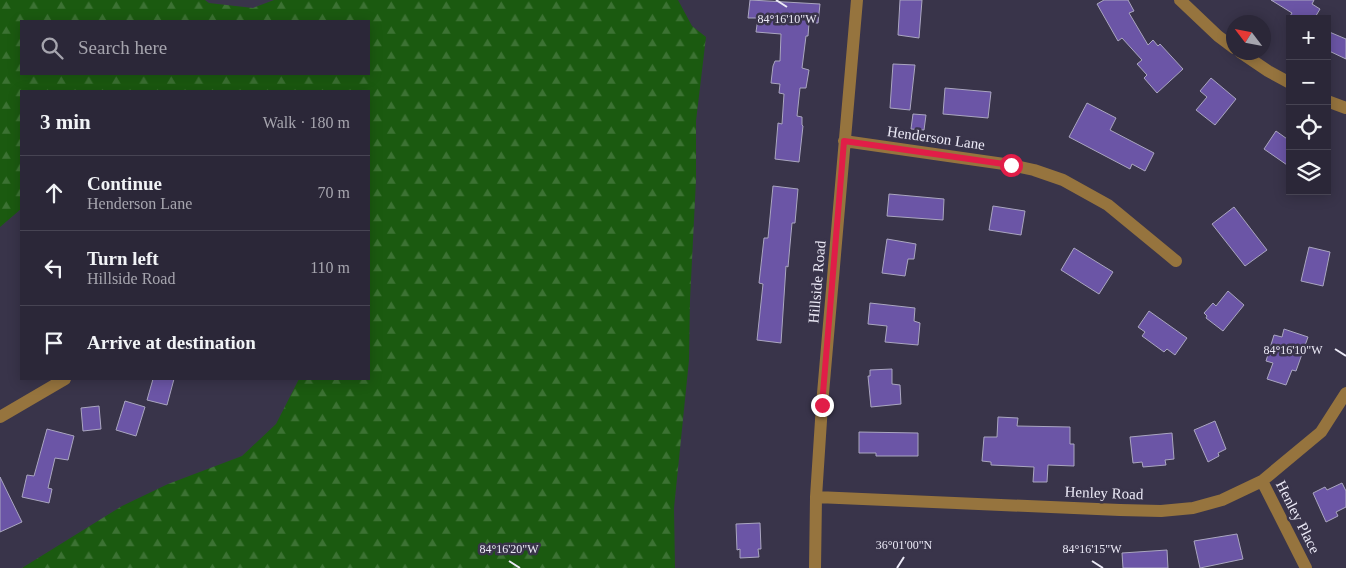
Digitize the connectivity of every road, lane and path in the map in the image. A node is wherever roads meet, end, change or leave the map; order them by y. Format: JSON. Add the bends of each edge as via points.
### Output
{"nodes":[{"id":1,"x":857,"y":0,"type":"edge"},
{"id":2,"x":1180,"y":0,"type":"edge"},
{"id":3,"x":1226,"y":42,"type":"edge"},
{"id":4,"x":1251,"y":60,"type":"edge"},
{"id":5,"x":1286,"y":81,"type":"edge"},
{"id":6,"x":1331,"y":102,"type":"edge"},
{"id":7,"x":1346,"y":108,"type":"edge"},
{"id":8,"x":844,"y":141,"type":"junction"},
{"id":9,"x":1176,"y":261,"type":"dead end"},
{"id":10,"x":63,"y":380,"type":"edge"},
{"id":11,"x":1346,"y":393,"type":"edge"},
{"id":12,"x":0,"y":417,"type":"edge"},
{"id":13,"x":1262,"y":481,"type":"junction"},
{"id":14,"x":816,"y":497,"type":"junction"},
{"id":15,"x":815,"y":568,"type":"edge"},
{"id":16,"x":1306,"y":568,"type":"edge"}],
"edges":[{"from":1,"to":8,"type":"street","name":"Hillside Road"},
{"from":2,"to":3,"type":"street"},
{"from":4,"to":5,"type":"street"},
{"from":6,"to":7,"type":"street"},
{"from":8,"to":9,"type":"street","name":"Henderson Lane","via":[[1011,165],[1063,180],[1108,206]]},
{"from":8,"to":14,"type":"street","name":"Hillside Road"},
{"from":10,"to":12,"type":"street"},
{"from":11,"to":13,"type":"street","name":"Henley Road","via":[[1321,432]]},
{"from":13,"to":14,"type":"street","name":"Henley Road","via":[[1222,500],[1192,508],[1161,511]]},
{"from":13,"to":16,"type":"street","name":"Henley Place"},
{"from":14,"to":15,"type":"street","name":"Hillside Road"}]}
